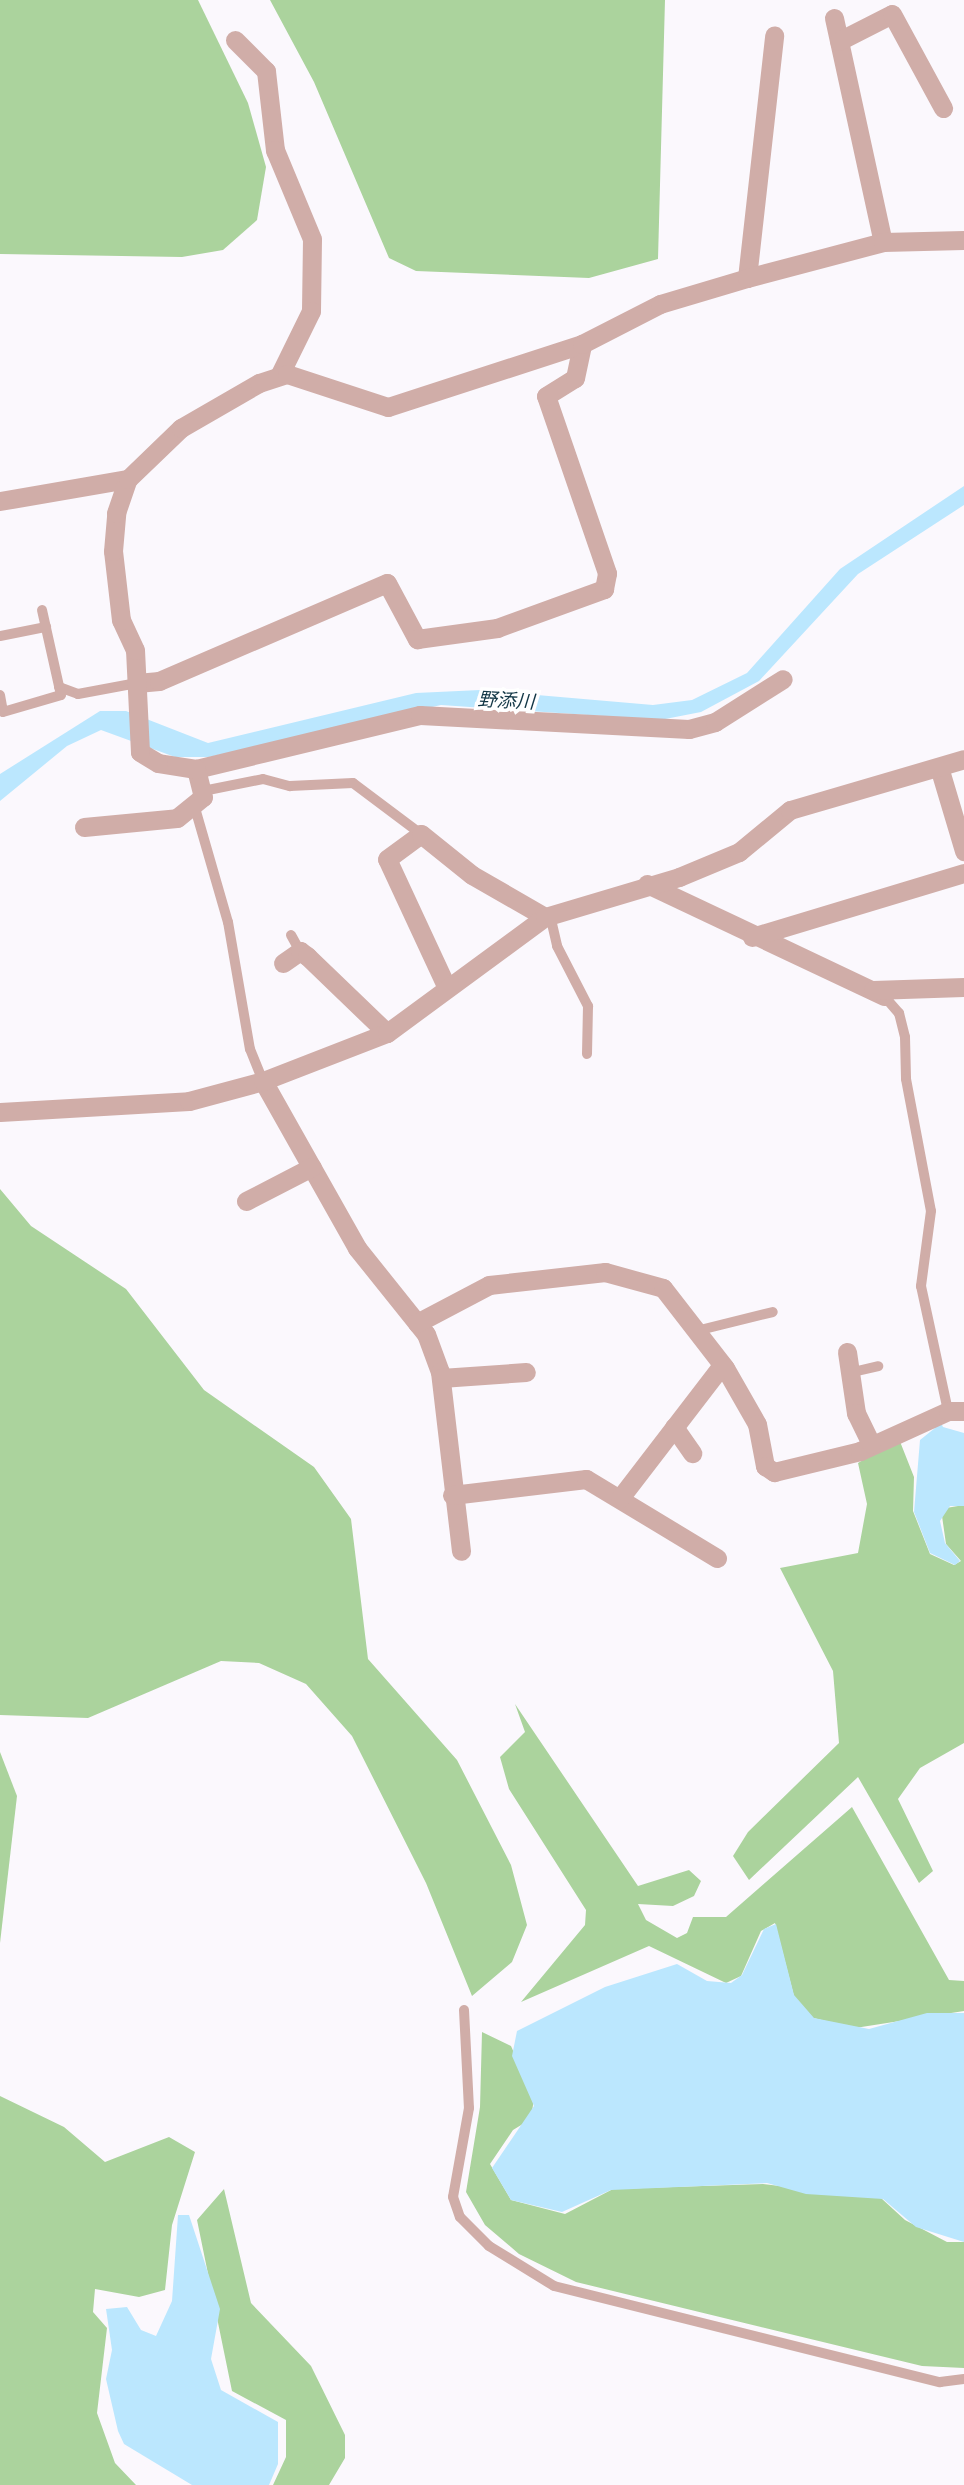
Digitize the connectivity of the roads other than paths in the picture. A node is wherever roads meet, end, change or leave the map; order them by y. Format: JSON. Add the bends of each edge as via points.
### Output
{"nodes":[{"id":1,"x":834,"y":18,"type":"dead end"},
{"id":2,"x":774,"y":36,"type":"dead end"},
{"id":3,"x":235,"y":40,"type":"dead end"},
{"id":4,"x":839,"y":41,"type":"junction"},
{"id":5,"x":943,"y":108,"type":"dead end"},
{"id":6,"x":964,"y":240,"type":"edge"},
{"id":7,"x":883,"y":242,"type":"junction"},
{"id":8,"x":747,"y":278,"type":"junction"},
{"id":9,"x":582,"y":344,"type":"junction"},
{"id":10,"x":279,"y":376,"type":"junction"},
{"id":11,"x":128,"y":479,"type":"junction"},
{"id":12,"x":0,"y":501,"type":"edge"},
{"id":13,"x":42,"y":610,"type":"dead end"},
{"id":14,"x":46,"y":627,"type":"junction"},
{"id":15,"x":0,"y":636,"type":"edge"},
{"id":16,"x":783,"y":679,"type":"dead end"},
{"id":17,"x":137,"y":683,"type":"junction"},
{"id":18,"x":59,"y":687,"type":"junction"},
{"id":19,"x":0,"y":695,"type":"edge"},
{"id":20,"x":964,"y":759,"type":"edge"},
{"id":21,"x":939,"y":766,"type":"junction"},
{"id":22,"x":196,"y":769,"type":"junction"},
{"id":23,"x":199,"y":800,"type":"junction"},
{"id":24,"x":84,"y":827,"type":"dead end"},
{"id":25,"x":421,"y":834,"type":"junction"},
{"id":26,"x":964,"y":851,"type":"edge"},
{"id":27,"x":964,"y":873,"type":"edge"},
{"id":28,"x":647,"y":884,"type":"junction"},
{"id":29,"x":548,"y":916,"type":"junction"},
{"id":30,"x":752,"y":937,"type":"junction"},
{"id":31,"x":283,"y":963,"type":"dead end"},
{"id":32,"x":964,"y":987,"type":"edge"},
{"id":33,"x":447,"y":988,"type":"junction"},
{"id":34,"x":878,"y":993,"type":"junction"},
{"id":35,"x":387,"y":1033,"type":"junction"},
{"id":36,"x":587,"y":1054,"type":"dead end"},
{"id":37,"x":263,"y":1082,"type":"junction"},
{"id":38,"x":0,"y":1112,"type":"edge"},
{"id":39,"x":312,"y":1167,"type":"junction"},
{"id":40,"x":246,"y":1201,"type":"dead end"},
{"id":41,"x":773,"y":1312,"type":"dead end"},
{"id":42,"x":417,"y":1323,"type":"junction"},
{"id":43,"x":696,"y":1331,"type":"junction"},
{"id":44,"x":847,"y":1352,"type":"dead end"},
{"id":45,"x":722,"y":1365,"type":"junction"},
{"id":46,"x":878,"y":1366,"type":"dead end"},
{"id":47,"x":526,"y":1372,"type":"dead end"},
{"id":48,"x":853,"y":1372,"type":"junction"},
{"id":49,"x":441,"y":1378,"type":"junction"},
{"id":50,"x":956,"y":1411,"type":"edge"},
{"id":51,"x":674,"y":1427,"type":"junction"},
{"id":52,"x":872,"y":1444,"type":"junction"},
{"id":53,"x":692,"y":1453,"type":"dead end"},
{"id":54,"x":452,"y":1495,"type":"junction"},
{"id":55,"x":620,"y":1498,"type":"junction"},
{"id":56,"x":461,"y":1551,"type":"dead end"},
{"id":57,"x":717,"y":1558,"type":"dead end"},
{"id":58,"x":464,"y":2010,"type":"dead end"},
{"id":59,"x":964,"y":2379,"type":"edge"}],
"edges":[{"from":1,"to":4,"type":"street"},
{"from":2,"to":8,"type":"street"},
{"from":3,"to":10,"type":"street","via":[[266,71],[275,149],[312,239],[311,311]]},
{"from":4,"to":5,"type":"street","via":[[892,14]]},
{"from":4,"to":7,"type":"street"},
{"from":6,"to":7,"type":"street"},
{"from":7,"to":8,"type":"street"},
{"from":8,"to":9,"type":"street","via":[[660,304]]},
{"from":9,"to":10,"type":"street","via":[[388,407]]},
{"from":9,"to":17,"type":"street","via":[[575,378],[546,396],[607,573],[604,589],[497,628],[417,639],[387,583],[159,681]]},
{"from":10,"to":11,"type":"street","via":[[181,428]]},
{"from":11,"to":12,"type":"street"},
{"from":11,"to":17,"type":"street","via":[[116,513],[113,551]]},
{"from":13,"to":14,"type":"lane"},
{"from":14,"to":15,"type":"lane"},
{"from":14,"to":18,"type":"lane"},
{"from":16,"to":22,"type":"street","via":[[715,722],[689,729],[420,715]]},
{"from":17,"to":18,"type":"lane","via":[[78,694]]},
{"from":17,"to":22,"type":"street","via":[[138,745],[158,763]]},
{"from":18,"to":19,"type":"lane","via":[[61,695],[3,712]]},
{"from":20,"to":21,"type":"street"},
{"from":21,"to":26,"type":"street"},
{"from":21,"to":28,"type":"street","via":[[790,810],[739,852]]},
{"from":22,"to":23,"type":"street"},
{"from":23,"to":24,"type":"street","via":[[177,818]]},
{"from":23,"to":25,"type":"lane","via":[[263,779],[290,786],[353,783]]},
{"from":23,"to":37,"type":"lane","via":[[228,922],[250,1049]]},
{"from":25,"to":29,"type":"street","via":[[472,874]]},
{"from":25,"to":33,"type":"street","via":[[387,859]]},
{"from":27,"to":30,"type":"street"},
{"from":28,"to":29,"type":"street"},
{"from":28,"to":30,"type":"street"},
{"from":29,"to":33,"type":"street"},
{"from":29,"to":36,"type":"lane","via":[[557,946],[588,1006]]},
{"from":30,"to":34,"type":"street"},
{"from":31,"to":35,"type":"street","via":[[295,943]]},
{"from":32,"to":34,"type":"street"},
{"from":33,"to":35,"type":"street"},
{"from":34,"to":50,"type":"lane","via":[[899,1013],[905,1037],[906,1079],[931,1211],[921,1286]]},
{"from":35,"to":37,"type":"street"},
{"from":37,"to":38,"type":"street","via":[[189,1101]]},
{"from":37,"to":39,"type":"street"},
{"from":39,"to":40,"type":"street"},
{"from":39,"to":42,"type":"street","via":[[357,1248]]},
{"from":41,"to":43,"type":"lane"},
{"from":42,"to":43,"type":"street","via":[[489,1285],[605,1272],[663,1288]]},
{"from":42,"to":49,"type":"street"},
{"from":43,"to":45,"type":"street"},
{"from":44,"to":48,"type":"street"},
{"from":45,"to":51,"type":"street"},
{"from":45,"to":52,"type":"street","via":[[757,1424],[765,1466],[774,1472]]},
{"from":46,"to":48,"type":"lane"},
{"from":47,"to":49,"type":"street"},
{"from":48,"to":52,"type":"street","via":[[856,1413]]},
{"from":49,"to":54,"type":"street"},
{"from":50,"to":52,"type":"street"},
{"from":51,"to":53,"type":"street"},
{"from":51,"to":55,"type":"street"},
{"from":54,"to":55,"type":"street","via":[[570,1477],[586,1479]]},
{"from":54,"to":56,"type":"street"},
{"from":55,"to":57,"type":"street"},
{"from":58,"to":59,"type":"lane","via":[[469,2108],[453,2197],[460,2217],[489,2246],[554,2286],[940,2382]]}]}
